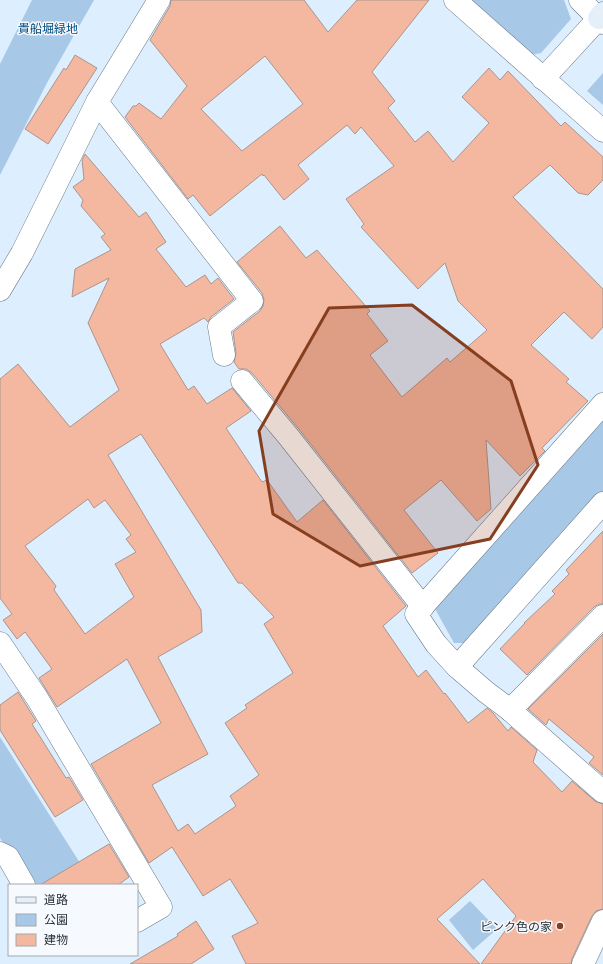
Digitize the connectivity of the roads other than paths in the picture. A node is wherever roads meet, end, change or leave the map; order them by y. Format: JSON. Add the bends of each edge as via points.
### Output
{"nodes":[{"id":1,"x":159,"y":0,"type":"edge"},
{"id":2,"x":455,"y":0,"type":"edge"},
{"id":3,"x":580,"y":0,"type":"edge"},
{"id":4,"x":602,"y":18,"type":"edge"},
{"id":5,"x":543,"y":78,"type":"junction"},
{"id":6,"x":97,"y":102,"type":"junction"},
{"id":7,"x":603,"y":131,"type":"edge"},
{"id":8,"x":0,"y":290,"type":"edge"},
{"id":9,"x":224,"y":354,"type":"dead end"},
{"id":10,"x":242,"y":381,"type":"dead end"},
{"id":11,"x":603,"y":404,"type":"edge"},
{"id":12,"x":603,"y":503,"type":"edge"},
{"id":13,"x":423,"y":607,"type":"junction"},
{"id":14,"x":603,"y":616,"type":"edge"},
{"id":15,"x":0,"y":643,"type":"edge"},
{"id":16,"x":457,"y":667,"type":"junction"},
{"id":17,"x":510,"y":710,"type":"junction"},
{"id":18,"x":603,"y":792,"type":"edge"},
{"id":19,"x":0,"y":853,"type":"edge"},
{"id":20,"x":23,"y":884,"type":"edge"},
{"id":21,"x":138,"y":920,"type":"edge"},
{"id":22,"x":603,"y":921,"type":"edge"},
{"id":23,"x":583,"y":964,"type":"edge"}],
"edges":[{"from":1,"to":6,"type":"street"},
{"from":2,"to":5,"type":"street"},
{"from":3,"to":4,"type":"street"},
{"from":4,"to":5,"type":"street"},
{"from":5,"to":7,"type":"street"},
{"from":6,"to":8,"type":"street","via":[[22,253]]},
{"from":6,"to":9,"type":"street","via":[[252,301],[219,327]]},
{"from":10,"to":13,"type":"street"},
{"from":11,"to":13,"type":"street"},
{"from":12,"to":16,"type":"street"},
{"from":13,"to":16,"type":"street","via":[[416,614],[436,644]]},
{"from":14,"to":17,"type":"street"},
{"from":15,"to":21,"type":"street","via":[[37,698],[161,907]]},
{"from":16,"to":17,"type":"street"},
{"from":17,"to":18,"type":"street"},
{"from":19,"to":20,"type":"street","via":[[8,857]]},
{"from":22,"to":23,"type":"street"}]}
